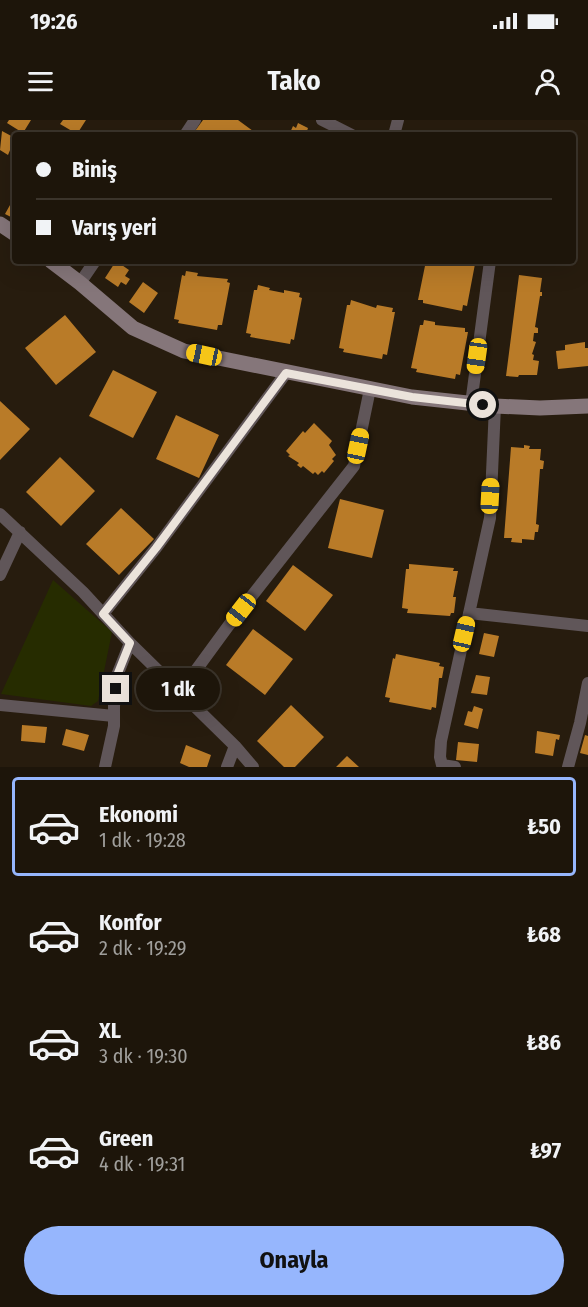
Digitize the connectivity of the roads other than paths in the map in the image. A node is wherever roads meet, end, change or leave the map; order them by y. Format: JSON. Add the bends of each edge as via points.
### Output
{"nodes":[{"id":1,"x":322,"y":120,"type":"edge"},
{"id":2,"x":346,"y":132,"type":"edge"},
{"id":3,"x":55,"y":264,"type":"edge"},
{"id":4,"x":93,"y":264,"type":"edge"},
{"id":5,"x":490,"y":264,"type":"edge"},
{"id":6,"x":80,"y":283,"type":"junction"},
{"id":7,"x":286,"y":373,"type":"junction"},
{"id":8,"x":370,"y":389,"type":"junction"},
{"id":9,"x":471,"y":404,"type":"junction"},
{"id":10,"x":495,"y":406,"type":"junction"},
{"id":11,"x":588,"y":406,"type":"edge"},
{"id":12,"x":0,"y":514,"type":"edge"},
{"id":13,"x":20,"y":532,"type":"junction"},
{"id":14,"x":0,"y":575,"type":"edge"},
{"id":15,"x":469,"y":613,"type":"junction"},
{"id":16,"x":103,"y":614,"type":"junction"},
{"id":17,"x":588,"y":626,"type":"edge"},
{"id":18,"x":130,"y":643,"type":"junction"},
{"id":19,"x":588,"y":683,"type":"edge"},
{"id":20,"x":180,"y":692,"type":"junction"},
{"id":21,"x":0,"y":705,"type":"edge"},
{"id":22,"x":114,"y":716,"type":"junction"},
{"id":23,"x":235,"y":746,"type":"junction"},
{"id":24,"x":105,"y":767,"type":"edge"},
{"id":25,"x":227,"y":767,"type":"edge"},
{"id":26,"x":253,"y":767,"type":"edge"},
{"id":27,"x":455,"y":767,"type":"edge"},
{"id":28,"x":568,"y":767,"type":"edge"}],
"edges":[{"from":1,"to":2,"type":"street"},
{"from":3,"to":6,"type":"street"},
{"from":4,"to":6,"type":"street"},
{"from":5,"to":9,"type":"street"},
{"from":6,"to":7,"type":"street","via":[[133,328],[184,351]]},
{"from":7,"to":8,"type":"street"},
{"from":7,"to":16,"type":"street"},
{"from":8,"to":9,"type":"street"},
{"from":8,"to":20,"type":"street","via":[[354,466]]},
{"from":9,"to":10,"type":"street"},
{"from":10,"to":11,"type":"street"},
{"from":10,"to":15,"type":"street","via":[[489,518]]},
{"from":12,"to":13,"type":"street"},
{"from":13,"to":14,"type":"street"},
{"from":13,"to":16,"type":"street"},
{"from":15,"to":17,"type":"street"},
{"from":15,"to":27,"type":"street","via":[[441,741],[442,765]]},
{"from":16,"to":18,"type":"street"},
{"from":18,"to":20,"type":"street"},
{"from":18,"to":22,"type":"street","via":[[118,673]]},
{"from":19,"to":28,"type":"street"},
{"from":20,"to":23,"type":"street"},
{"from":21,"to":22,"type":"street"},
{"from":22,"to":24,"type":"street"},
{"from":23,"to":25,"type":"street"},
{"from":23,"to":26,"type":"street"}]}
